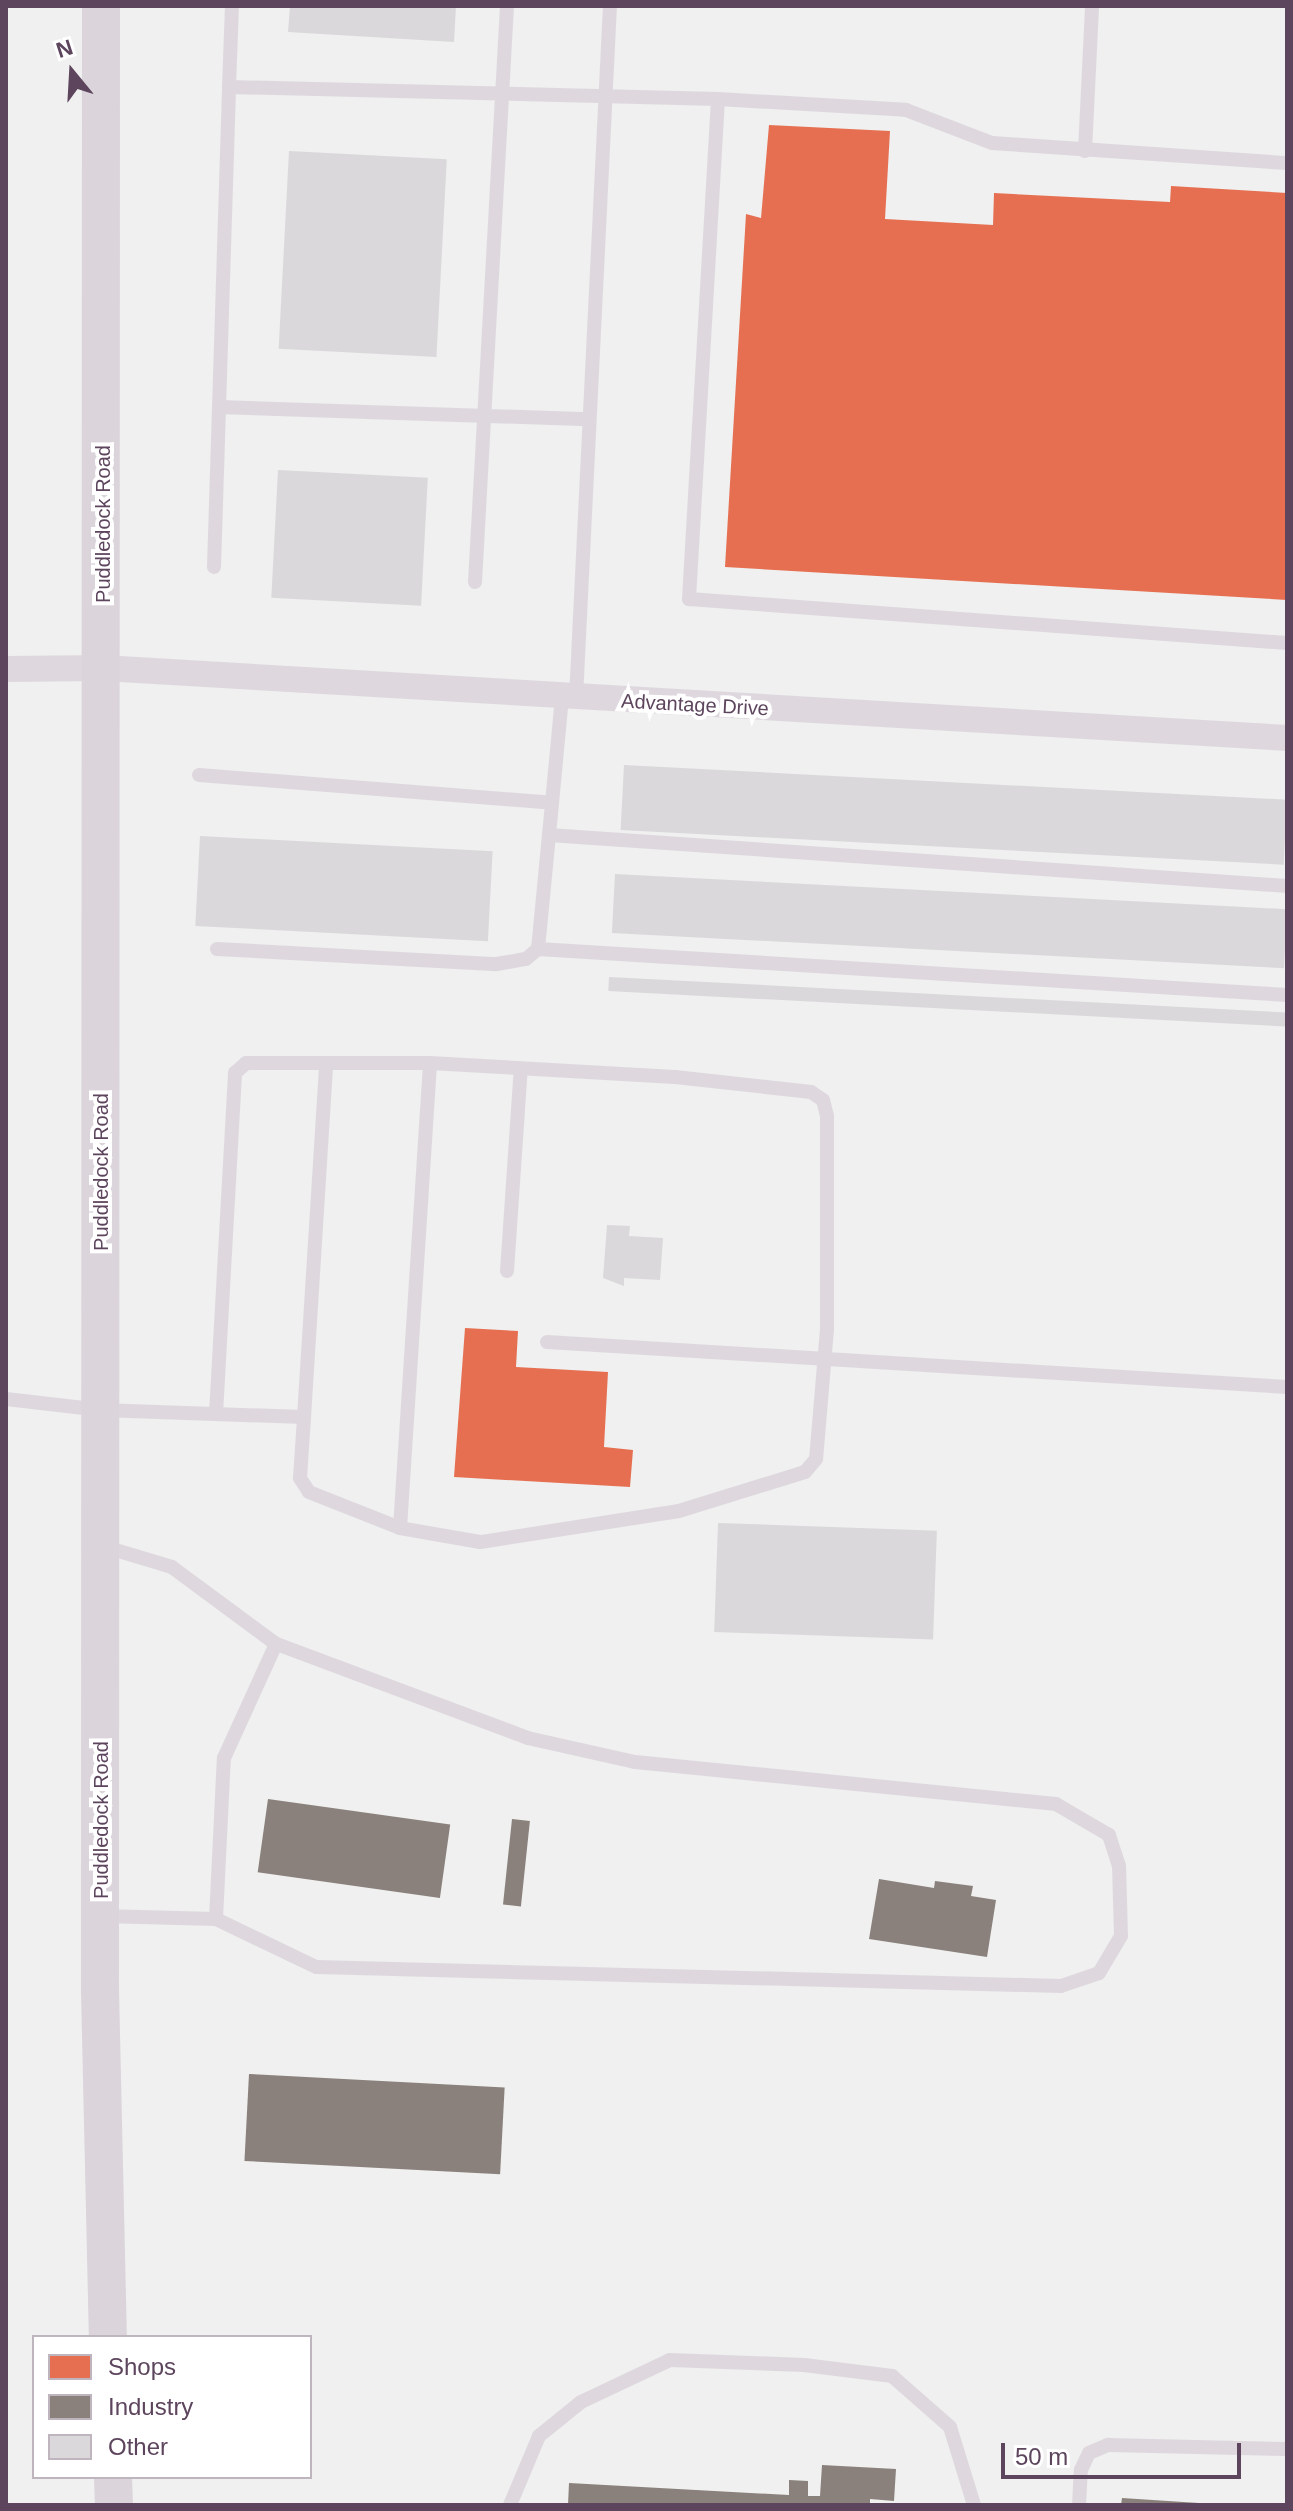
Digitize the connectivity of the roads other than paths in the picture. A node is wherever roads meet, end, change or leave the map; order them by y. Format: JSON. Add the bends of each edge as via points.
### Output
{"nodes":[{"id":1,"x":101,"y":6,"type":"edge"},
{"id":2,"x":232,"y":6,"type":"edge"},
{"id":3,"x":507,"y":6,"type":"edge"},
{"id":4,"x":610,"y":6,"type":"edge"},
{"id":5,"x":1092,"y":6,"type":"edge"},
{"id":6,"x":229,"y":87,"type":"junction"},
{"id":7,"x":501,"y":96,"type":"junction"},
{"id":8,"x":718,"y":99,"type":"junction"},
{"id":9,"x":606,"y":100,"type":"junction"},
{"id":10,"x":1085,"y":151,"type":"junction"},
{"id":11,"x":1287,"y":163,"type":"edge"},
{"id":12,"x":219,"y":407,"type":"junction"},
{"id":13,"x":484,"y":417,"type":"junction"},
{"id":14,"x":588,"y":419,"type":"junction"},
{"id":15,"x":214,"y":567,"type":"dead end"},
{"id":16,"x":475,"y":582,"type":"dead end"},
{"id":17,"x":1287,"y":643,"type":"edge"},
{"id":18,"x":103,"y":668,"type":"junction"},
{"id":19,"x":6,"y":669,"type":"edge"},
{"id":20,"x":569,"y":698,"type":"junction"},
{"id":21,"x":1287,"y":738,"type":"edge"},
{"id":22,"x":199,"y":775,"type":"dead end"},
{"id":23,"x":552,"y":803,"type":"junction"},
{"id":24,"x":549,"y":835,"type":"junction"},
{"id":25,"x":1287,"y":886,"type":"edge"},
{"id":26,"x":217,"y":949,"type":"dead end"},
{"id":27,"x":538,"y":949,"type":"junction"},
{"id":28,"x":1287,"y":995,"type":"edge"},
{"id":29,"x":430,"y":1063,"type":"junction"},
{"id":30,"x":326,"y":1065,"type":"junction"},
{"id":31,"x":521,"y":1068,"type":"junction"},
{"id":32,"x":507,"y":1271,"type":"dead end"},
{"id":33,"x":547,"y":1342,"type":"dead end"},
{"id":34,"x":825,"y":1357,"type":"junction"},
{"id":35,"x":1287,"y":1387,"type":"edge"},
{"id":36,"x":6,"y":1399,"type":"edge"},
{"id":37,"x":101,"y":1410,"type":"junction"},
{"id":38,"x":216,"y":1414,"type":"junction"},
{"id":39,"x":304,"y":1417,"type":"junction"},
{"id":40,"x":400,"y":1528,"type":"junction"},
{"id":41,"x":101,"y":1546,"type":"junction"},
{"id":42,"x":276,"y":1644,"type":"junction"},
{"id":43,"x":101,"y":1916,"type":"junction"},
{"id":44,"x":216,"y":1919,"type":"junction"},
{"id":45,"x":108,"y":2335,"type":"edge"},
{"id":46,"x":1287,"y":2449,"type":"edge"},
{"id":47,"x":113,"y":2479,"type":"edge"},
{"id":48,"x":114,"y":2505,"type":"edge"},
{"id":49,"x":510,"y":2505,"type":"edge"},
{"id":50,"x":974,"y":2505,"type":"edge"},
{"id":51,"x":1079,"y":2505,"type":"edge"}],
"edges":[{"from":1,"to":18,"type":"main road","name":"Puddledock Road"},
{"from":2,"to":6,"type":"lane"},
{"from":3,"to":7,"type":"lane"},
{"from":4,"to":9,"type":"lane"},
{"from":5,"to":10,"type":"lane"},
{"from":6,"to":7,"type":"lane"},
{"from":6,"to":12,"type":"lane"},
{"from":7,"to":9,"type":"lane"},
{"from":7,"to":13,"type":"lane"},
{"from":8,"to":9,"type":"lane"},
{"from":8,"to":10,"type":"lane","via":[[906,110],[992,143]]},
{"from":8,"to":17,"type":"lane","via":[[689,599]]},
{"from":9,"to":14,"type":"lane"},
{"from":10,"to":11,"type":"lane"},
{"from":12,"to":13,"type":"lane"},
{"from":12,"to":15,"type":"lane"},
{"from":13,"to":14,"type":"lane"},
{"from":13,"to":16,"type":"lane"},
{"from":14,"to":20,"type":"lane"},
{"from":18,"to":19,"type":"street","name":"Advantage Drive"},
{"from":18,"to":20,"type":"street","name":"Advantage Drive"},
{"from":18,"to":37,"type":"main road","name":"Puddledock Road"},
{"from":20,"to":21,"type":"street","name":"Advantage Drive"},
{"from":20,"to":23,"type":"lane"},
{"from":22,"to":23,"type":"lane"},
{"from":23,"to":24,"type":"lane"},
{"from":24,"to":25,"type":"lane"},
{"from":24,"to":27,"type":"lane"},
{"from":26,"to":27,"type":"lane","via":[[497,964],[526,959]]},
{"from":27,"to":28,"type":"lane"},
{"from":29,"to":30,"type":"lane"},
{"from":29,"to":31,"type":"lane"},
{"from":29,"to":40,"type":"lane"},
{"from":30,"to":38,"type":"lane","via":[[246,1063],[235,1073]]},
{"from":30,"to":39,"type":"lane"},
{"from":31,"to":32,"type":"lane"},
{"from":31,"to":34,"type":"lane","via":[[705,1080],[811,1092],[823,1100]]},
{"from":33,"to":34,"type":"lane"},
{"from":34,"to":35,"type":"lane"},
{"from":34,"to":40,"type":"lane","via":[[816,1459],[805,1472],[679,1511],[480,1542]]},
{"from":36,"to":37,"type":"lane"},
{"from":37,"to":38,"type":"lane"},
{"from":37,"to":41,"type":"main road","name":"Puddledock Road"},
{"from":38,"to":39,"type":"lane"},
{"from":39,"to":40,"type":"lane","via":[[300,1478],[309,1492]]},
{"from":41,"to":42,"type":"lane","via":[[172,1567]]},
{"from":41,"to":43,"type":"main road","name":"Puddledock Road"},
{"from":42,"to":44,"type":"lane","via":[[224,1758]]},
{"from":42,"to":44,"type":"lane","via":[[528,1738],[635,1762],[1056,1804],[1109,1835],[1119,1866],[1121,1936],[1099,1973],[1061,1986],[316,1967]]},
{"from":43,"to":44,"type":"lane"},
{"from":43,"to":45,"type":"main road","name":"Puddledock Road"},
{"from":46,"to":51,"type":"lane","via":[[1108,2445],[1089,2453],[1085,2461]]},
{"from":47,"to":48,"type":"main road"},
{"from":49,"to":50,"type":"lane","via":[[539,2436],[581,2402],[670,2360],[804,2365],[892,2376],[950,2427]]}]}
